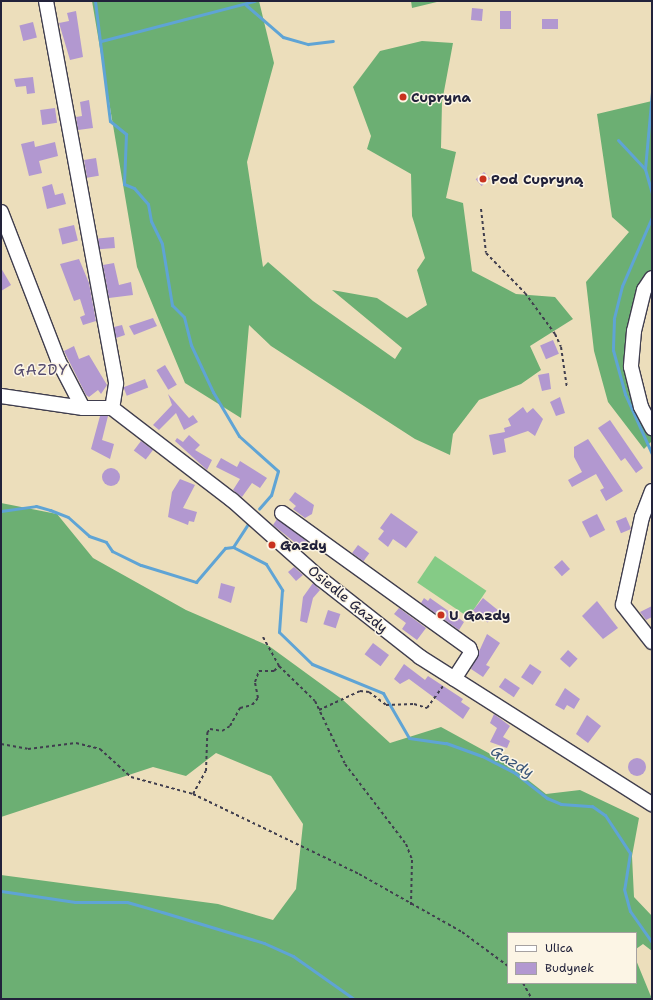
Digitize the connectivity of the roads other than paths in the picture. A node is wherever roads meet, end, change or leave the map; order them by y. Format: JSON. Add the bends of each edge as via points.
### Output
{"nodes":[{"id":1,"x":46,"y":1,"type":"edge"},
{"id":2,"x":1,"y":212,"type":"edge"},
{"id":3,"x":652,"y":278,"type":"edge"},
{"id":4,"x":1,"y":396,"type":"edge"},
{"id":5,"x":83,"y":408,"type":"junction"},
{"id":6,"x":112,"y":408,"type":"junction"},
{"id":7,"x":652,"y":428,"type":"edge"},
{"id":8,"x":652,"y":491,"type":"edge"},
{"id":9,"x":282,"y":513,"type":"dead end"},
{"id":10,"x":652,"y":642,"type":"edge"},
{"id":11,"x":454,"y":679,"type":"junction"},
{"id":12,"x":652,"y":804,"type":"edge"}],
"edges":[{"from":1,"to":6,"type":"street","via":[[116,384]]},
{"from":2,"to":5,"type":"street","via":[[58,360]]},
{"from":3,"to":7,"type":"street","via":[[644,290],[634,331],[631,367],[640,407]]},
{"from":4,"to":5,"type":"street"},
{"from":5,"to":6,"type":"street"},
{"from":6,"to":11,"type":"street","name":"Osiedle Gazdy","via":[[232,500],[321,580],[420,658]]},
{"from":8,"to":10,"type":"street","via":[[642,517],[623,605]]},
{"from":9,"to":11,"type":"street","via":[[469,648],[471,653]]},
{"from":11,"to":12,"type":"street","name":"Osiedle Gazdy"}]}
